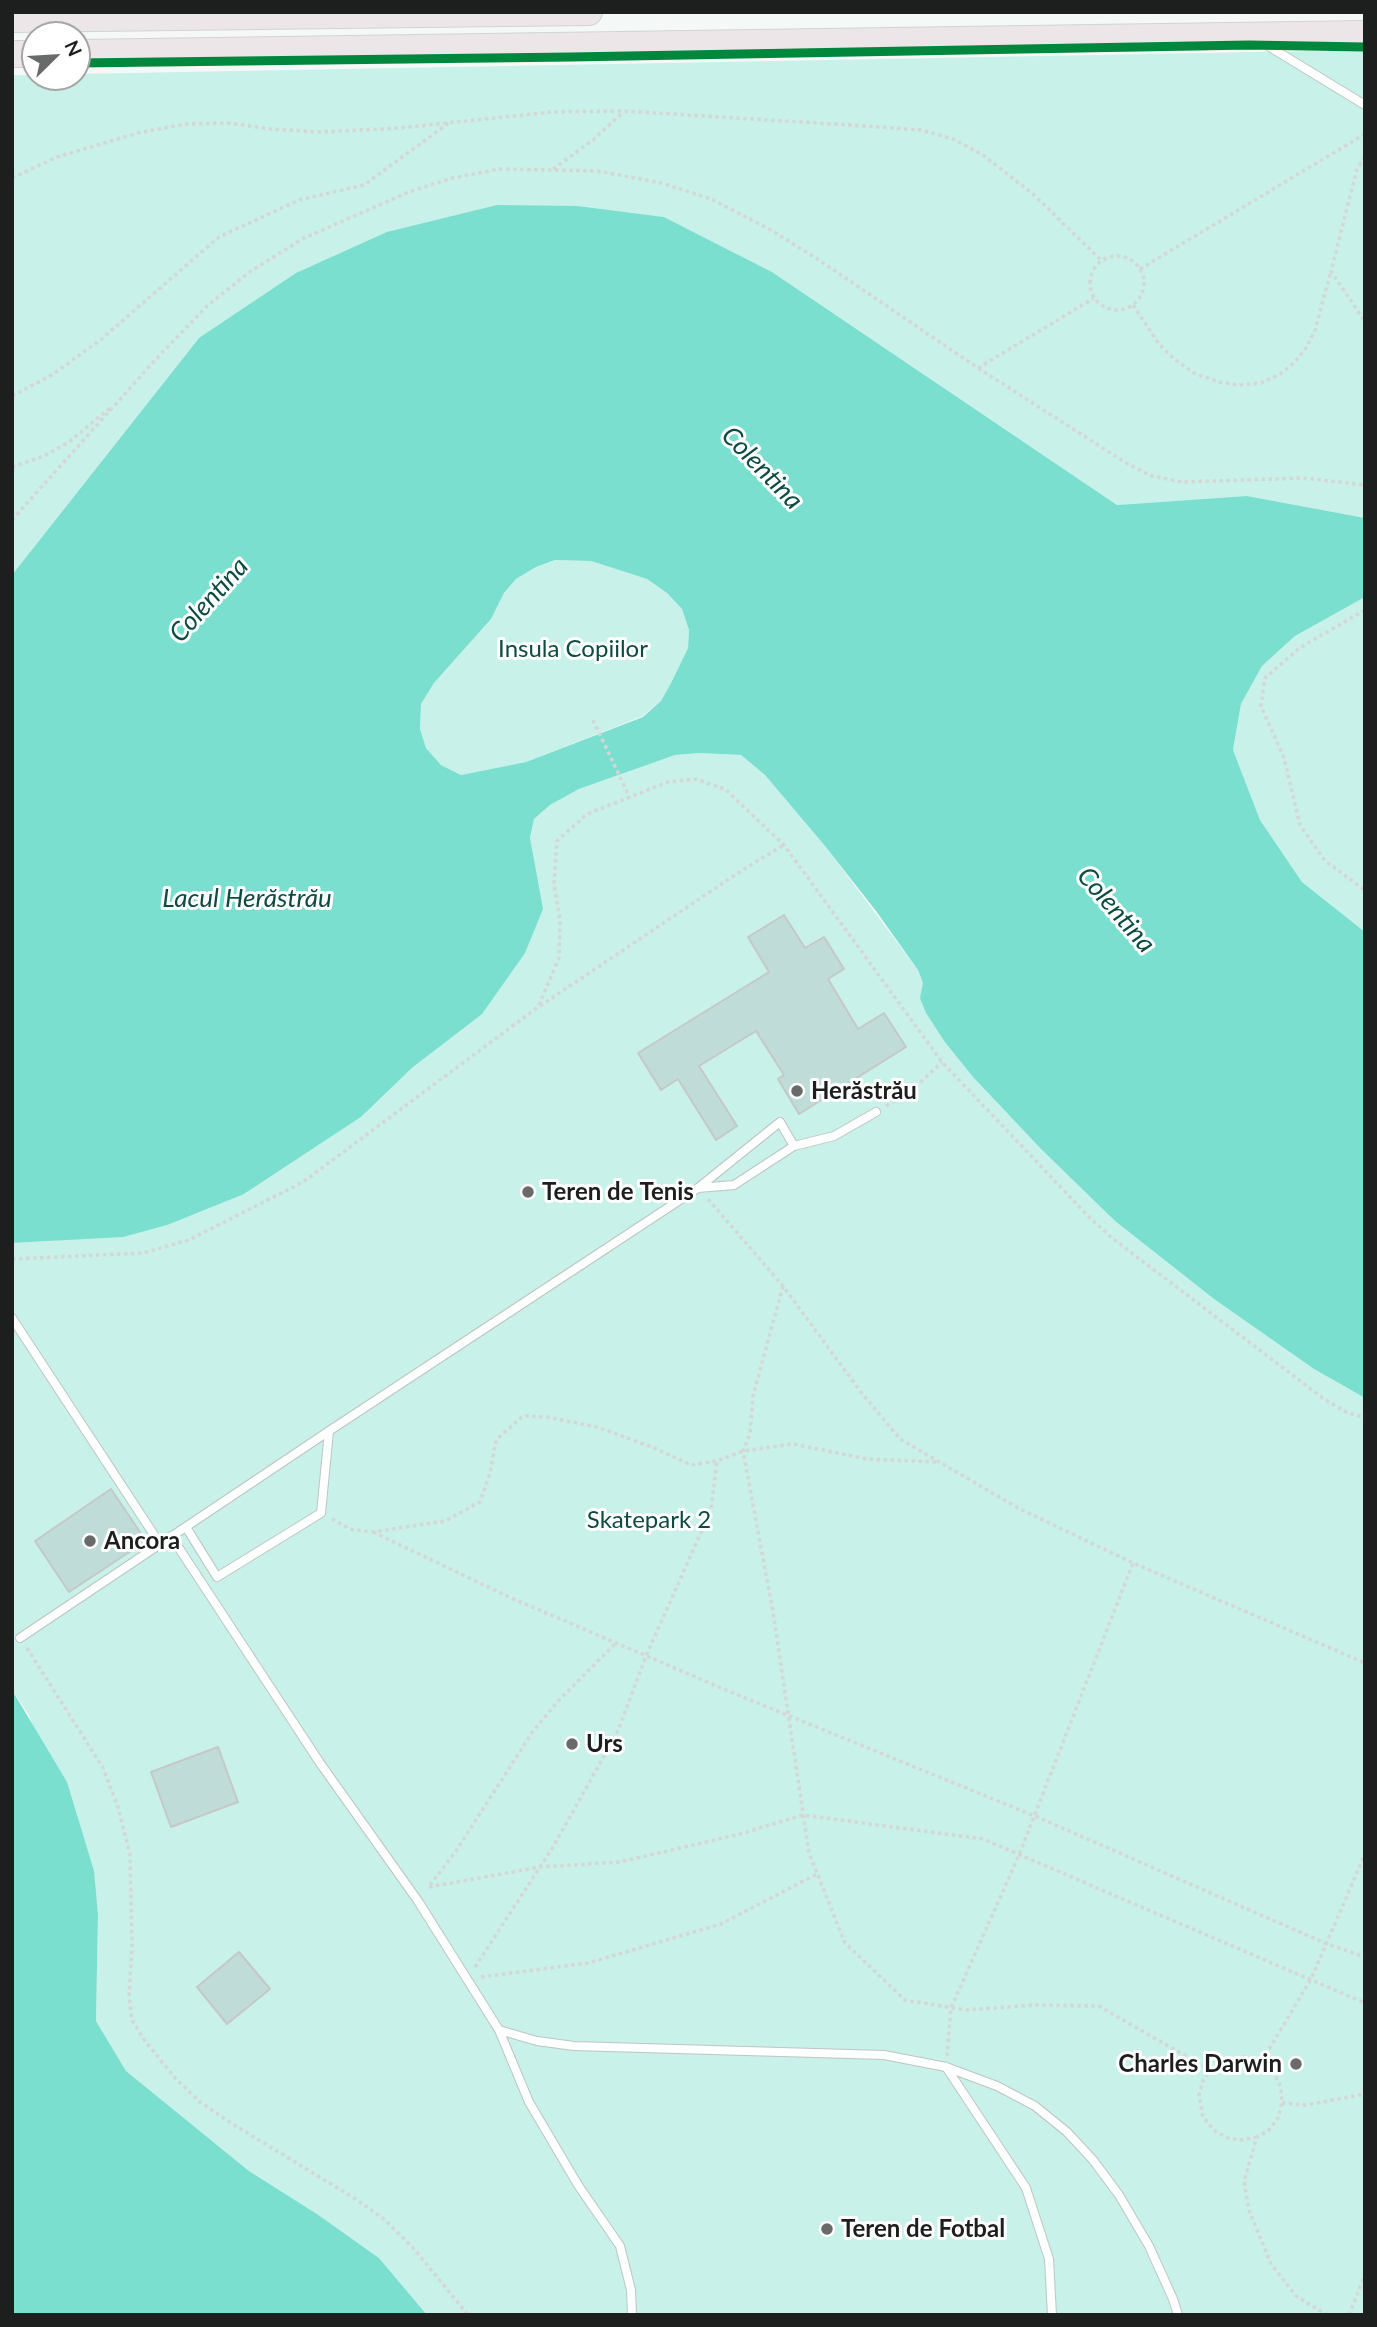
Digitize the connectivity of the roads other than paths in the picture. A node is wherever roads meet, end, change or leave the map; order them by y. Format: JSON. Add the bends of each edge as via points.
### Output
{"nodes":[{"id":1,"x":589,"y":12,"type":"edge"},
{"id":2,"x":12,"y":19,"type":"edge"},
{"id":3,"x":1365,"y":34,"type":"edge"},
{"id":4,"x":1254,"y":36,"type":"junction"},
{"id":5,"x":91,"y":53,"type":"edge"},
{"id":6,"x":1365,"y":105,"type":"edge"},
{"id":7,"x":876,"y":1112,"type":"road end"},
{"id":8,"x":794,"y":1146,"type":"junction"},
{"id":9,"x":698,"y":1188,"type":"junction"},
{"id":10,"x":12,"y":1318,"type":"edge"},
{"id":11,"x":329,"y":1430,"type":"junction"},
{"id":12,"x":186,"y":1527,"type":"junction"},
{"id":13,"x":172,"y":1536,"type":"junction"},
{"id":14,"x":160,"y":1544,"type":"junction"},
{"id":15,"x":20,"y":1638,"type":"road end"},
{"id":16,"x":499,"y":2031,"type":"junction"},
{"id":17,"x":946,"y":2067,"type":"junction"},
{"id":18,"x":632,"y":2315,"type":"edge"},
{"id":19,"x":1052,"y":2315,"type":"edge"},
{"id":20,"x":1178,"y":2315,"type":"edge"}],
"edges":[{"from":1,"to":2,"type":"main road"},
{"from":3,"to":4,"type":"main road"},
{"from":4,"to":5,"type":"main road"},
{"from":4,"to":6,"type":"lane"},
{"from":7,"to":8,"type":"lane","via":[[834,1136]]},
{"from":8,"to":9,"type":"lane","via":[[734,1185]]},
{"from":8,"to":9,"type":"lane","via":[[780,1122]]},
{"from":9,"to":11,"type":"lane"},
{"from":10,"to":14,"type":"lane"},
{"from":11,"to":12,"type":"lane"},
{"from":11,"to":12,"type":"lane","via":[[321,1513],[217,1577]]},
{"from":12,"to":13,"type":"lane"},
{"from":13,"to":14,"type":"lane"},
{"from":13,"to":16,"type":"lane","via":[[320,1763],[418,1901]]},
{"from":14,"to":15,"type":"lane"},
{"from":16,"to":17,"type":"lane","via":[[574,2046],[884,2056]]},
{"from":16,"to":18,"type":"lane","via":[[529,2102],[620,2246]]},
{"from":17,"to":19,"type":"lane","via":[[1026,2188],[1049,2259]]},
{"from":17,"to":20,"type":"lane","via":[[1035,2106],[1094,2160],[1149,2246]]}]}
